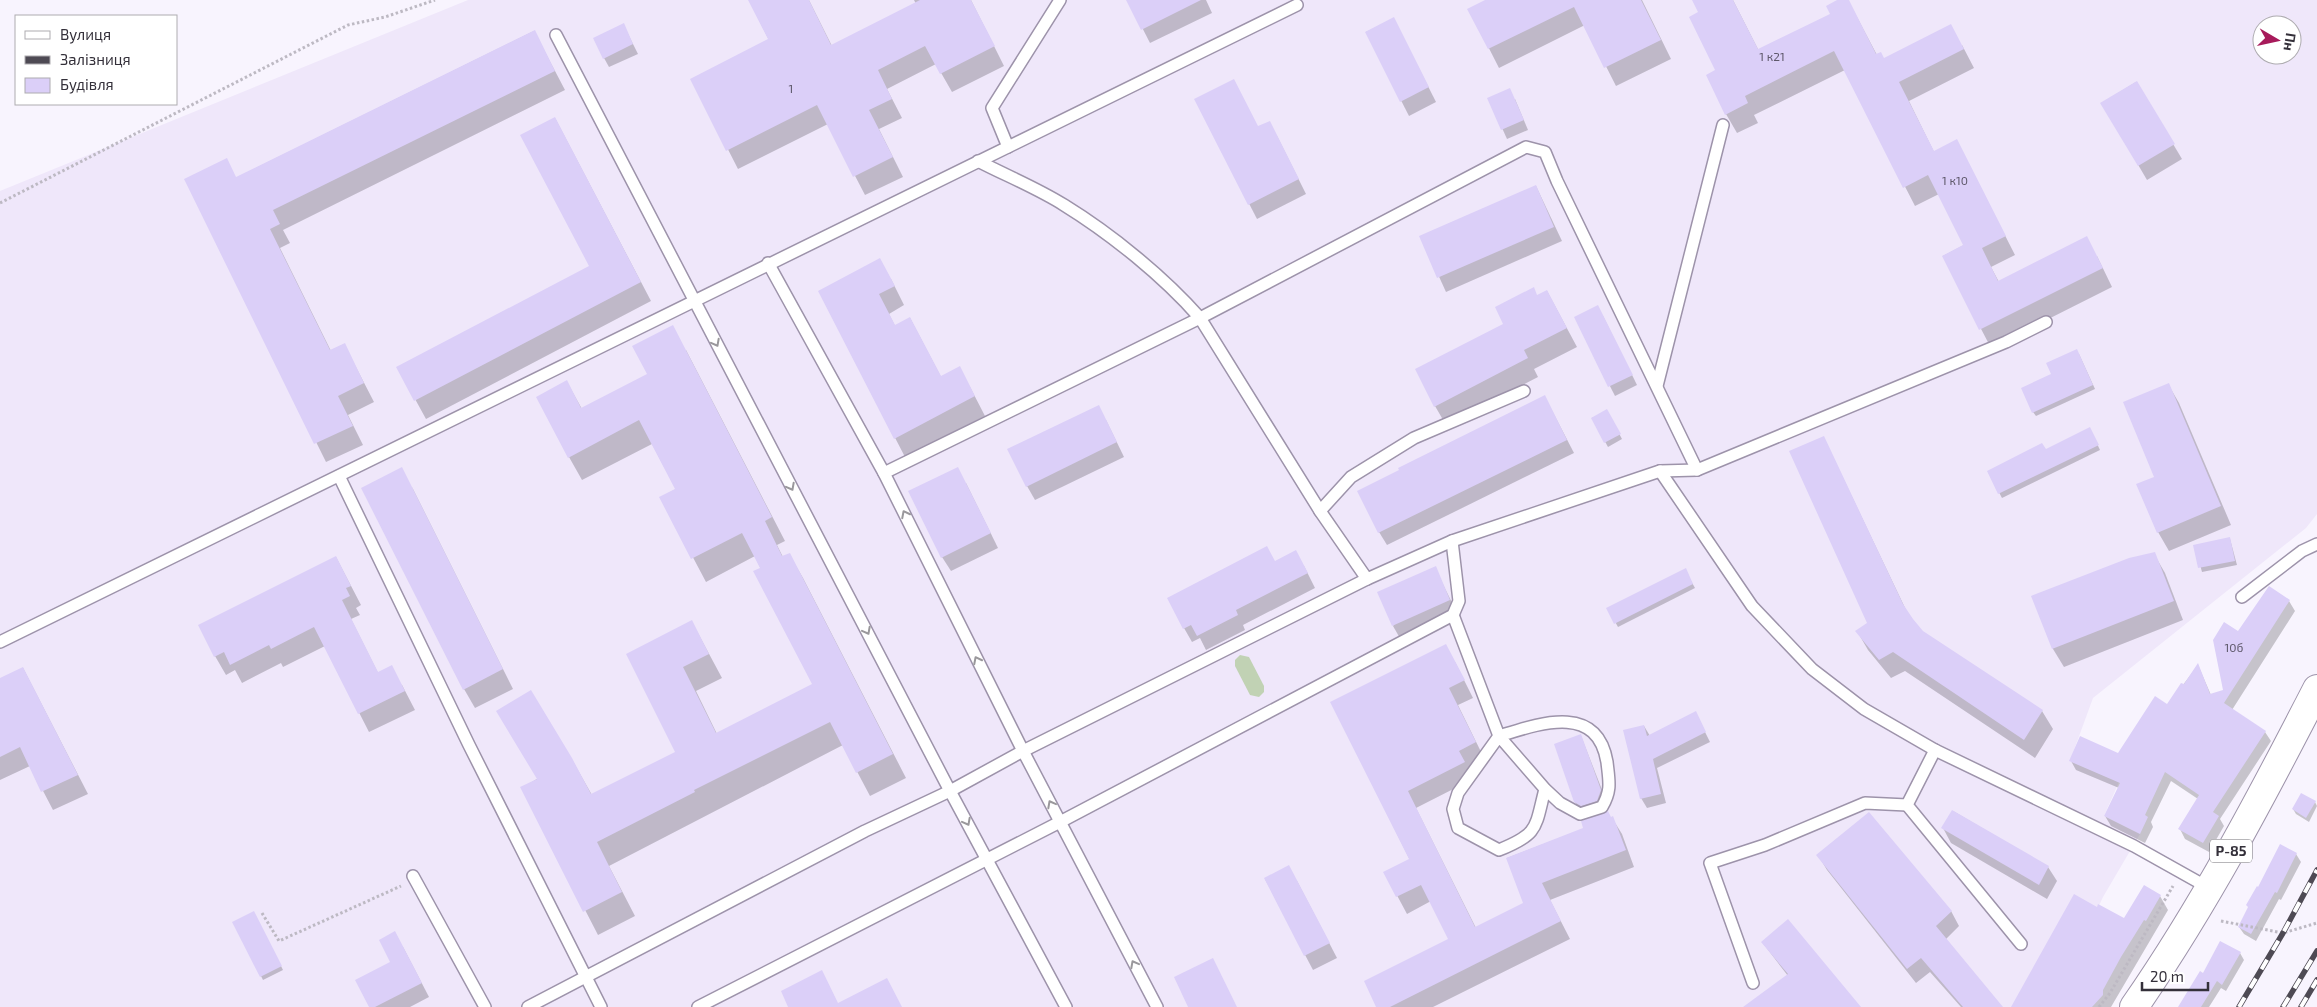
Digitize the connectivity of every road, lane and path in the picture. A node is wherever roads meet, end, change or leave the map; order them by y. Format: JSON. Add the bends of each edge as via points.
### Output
{"nodes":[{"id":1,"x":435,"y":0,"type":"edge"},
{"id":2,"x":1060,"y":0,"type":"edge"},
{"id":3,"x":1296,"y":4,"type":"dead end"},
{"id":4,"x":556,"y":35,"type":"dead end"},
{"id":5,"x":1724,"y":125,"type":"dead end"},
{"id":6,"x":1008,"y":147,"type":"junction"},
{"id":7,"x":978,"y":161,"type":"junction"},
{"id":8,"x":0,"y":203,"type":"edge"},
{"id":9,"x":768,"y":263,"type":"junction"},
{"id":10,"x":694,"y":300,"type":"junction"},
{"id":11,"x":1200,"y":318,"type":"junction"},
{"id":12,"x":2046,"y":322,"type":"dead end"},
{"id":13,"x":1657,"y":386,"type":"junction"},
{"id":14,"x":1524,"y":390,"type":"dead end"},
{"id":15,"x":1697,"y":470,"type":"junction"},
{"id":16,"x":1660,"y":471,"type":"junction"},
{"id":17,"x":884,"y":473,"type":"junction"},
{"id":18,"x":339,"y":476,"type":"junction"},
{"id":19,"x":1320,"y":511,"type":"junction"},
{"id":20,"x":1452,"y":541,"type":"junction"},
{"id":21,"x":2317,"y":544,"type":"edge"},
{"id":22,"x":1367,"y":579,"type":"junction"},
{"id":23,"x":2242,"y":597,"type":"dead end"},
{"id":24,"x":1453,"y":615,"type":"junction"},
{"id":25,"x":0,"y":642,"type":"edge"},
{"id":26,"x":2317,"y":689,"type":"edge"},
{"id":27,"x":1499,"y":736,"type":"junction"},
{"id":28,"x":1935,"y":750,"type":"junction"},
{"id":29,"x":1023,"y":751,"type":"junction"},
{"id":30,"x":1545,"y":789,"type":"junction"},
{"id":31,"x":950,"y":791,"type":"junction"},
{"id":32,"x":1907,"y":805,"type":"junction"},
{"id":33,"x":1060,"y":822,"type":"junction"},
{"id":34,"x":987,"y":860,"type":"junction"},
{"id":35,"x":2179,"y":870,"type":"junction"},
{"id":36,"x":415,"y":878,"type":"joint"},
{"id":37,"x":2209,"y":888,"type":"junction"},
{"id":38,"x":262,"y":913,"type":"dead end"},
{"id":39,"x":2221,"y":921,"type":"dead end"},
{"id":40,"x":2317,"y":923,"type":"edge"},
{"id":41,"x":2021,"y":944,"type":"dead end"},
{"id":42,"x":585,"y":977,"type":"junction"},
{"id":43,"x":1753,"y":983,"type":"dead end"},
{"id":44,"x":485,"y":1007,"type":"edge"},
{"id":45,"x":528,"y":1007,"type":"edge"},
{"id":46,"x":601,"y":1007,"type":"edge"},
{"id":47,"x":698,"y":1007,"type":"edge"},
{"id":48,"x":1066,"y":1007,"type":"edge"},
{"id":49,"x":1157,"y":1007,"type":"edge"},
{"id":50,"x":2099,"y":1007,"type":"edge"},
{"id":51,"x":2134,"y":1007,"type":"edge"}],
"edges":[{"from":1,"to":8,"type":"path","via":[[385,17],[348,25]]},
{"from":2,"to":6,"type":"lane","via":[[992,108]]},
{"from":3,"to":6,"type":"lane"},
{"from":4,"to":10,"type":"lane"},
{"from":5,"to":13,"type":"lane"},
{"from":6,"to":7,"type":"lane"},
{"from":7,"to":9,"type":"lane"},
{"from":7,"to":11,"type":"lane","via":[[1064,205],[1170,286]]},
{"from":9,"to":10,"type":"lane"},
{"from":9,"to":17,"type":"lane"},
{"from":10,"to":18,"type":"lane"},
{"from":10,"to":31,"type":"lane","one_way":true},
{"from":11,"to":13,"type":"lane","via":[[1526,147],[1545,152]]},
{"from":11,"to":17,"type":"lane"},
{"from":11,"to":19,"type":"lane"},
{"from":12,"to":15,"type":"lane","via":[[2006,342]]},
{"from":13,"to":15,"type":"lane"},
{"from":14,"to":19,"type":"lane","via":[[1414,438],[1352,477]]},
{"from":15,"to":16,"type":"lane"},
{"from":16,"to":20,"type":"lane"},
{"from":16,"to":28,"type":"lane","via":[[1752,606],[1812,669],[1864,709]]},
{"from":29,"to":17,"type":"lane","one_way":true},
{"from":18,"to":25,"type":"lane"},
{"from":18,"to":42,"type":"lane"},
{"from":19,"to":22,"type":"lane"},
{"from":20,"to":22,"type":"lane"},
{"from":20,"to":24,"type":"lane","via":[[1459,601]]},
{"from":21,"to":23,"type":"lane","via":[[2302,550]]},
{"from":22,"to":29,"type":"lane"},
{"from":24,"to":27,"type":"lane"},
{"from":24,"to":33,"type":"lane"},
{"from":26,"to":37,"type":"main road","number":"Р-85"},
{"from":27,"to":30,"type":"lane"},
{"from":27,"to":30,"type":"lane","via":[[1458,793],[1453,809],[1458,828],[1499,850],[1521,841],[1535,830]]},
{"from":27,"to":30,"type":"lane","via":[[1573,721],[1594,734],[1604,748],[1609,776],[1610,793],[1602,807],[1580,814],[1560,803]]},
{"from":28,"to":32,"type":"lane"},
{"from":28,"to":35,"type":"lane"},
{"from":29,"to":31,"type":"lane"},
{"from":33,"to":29,"type":"lane","one_way":true},
{"from":31,"to":34,"type":"lane","one_way":true},
{"from":31,"to":42,"type":"lane","via":[[865,831]]},
{"from":32,"to":41,"type":"lane"},
{"from":32,"to":43,"type":"lane","via":[[1865,803],[1765,845],[1710,863]]},
{"from":33,"to":34,"type":"lane"},
{"from":49,"to":33,"type":"lane","one_way":true},
{"from":34,"to":47,"type":"lane"},
{"from":34,"to":48,"type":"lane"},
{"from":35,"to":37,"type":"lane"},
{"from":35,"to":50,"type":"path","via":[[2170,893]]},
{"from":36,"to":38,"type":"path","via":[[279,941]]},
{"from":36,"to":44,"type":"lane"},
{"from":37,"to":51,"type":"main road","number":"Р-85","via":[[2199,909]]},
{"from":39,"to":40,"type":"path","via":[[2283,933]]},
{"from":42,"to":45,"type":"lane"},
{"from":42,"to":46,"type":"lane"}]}
